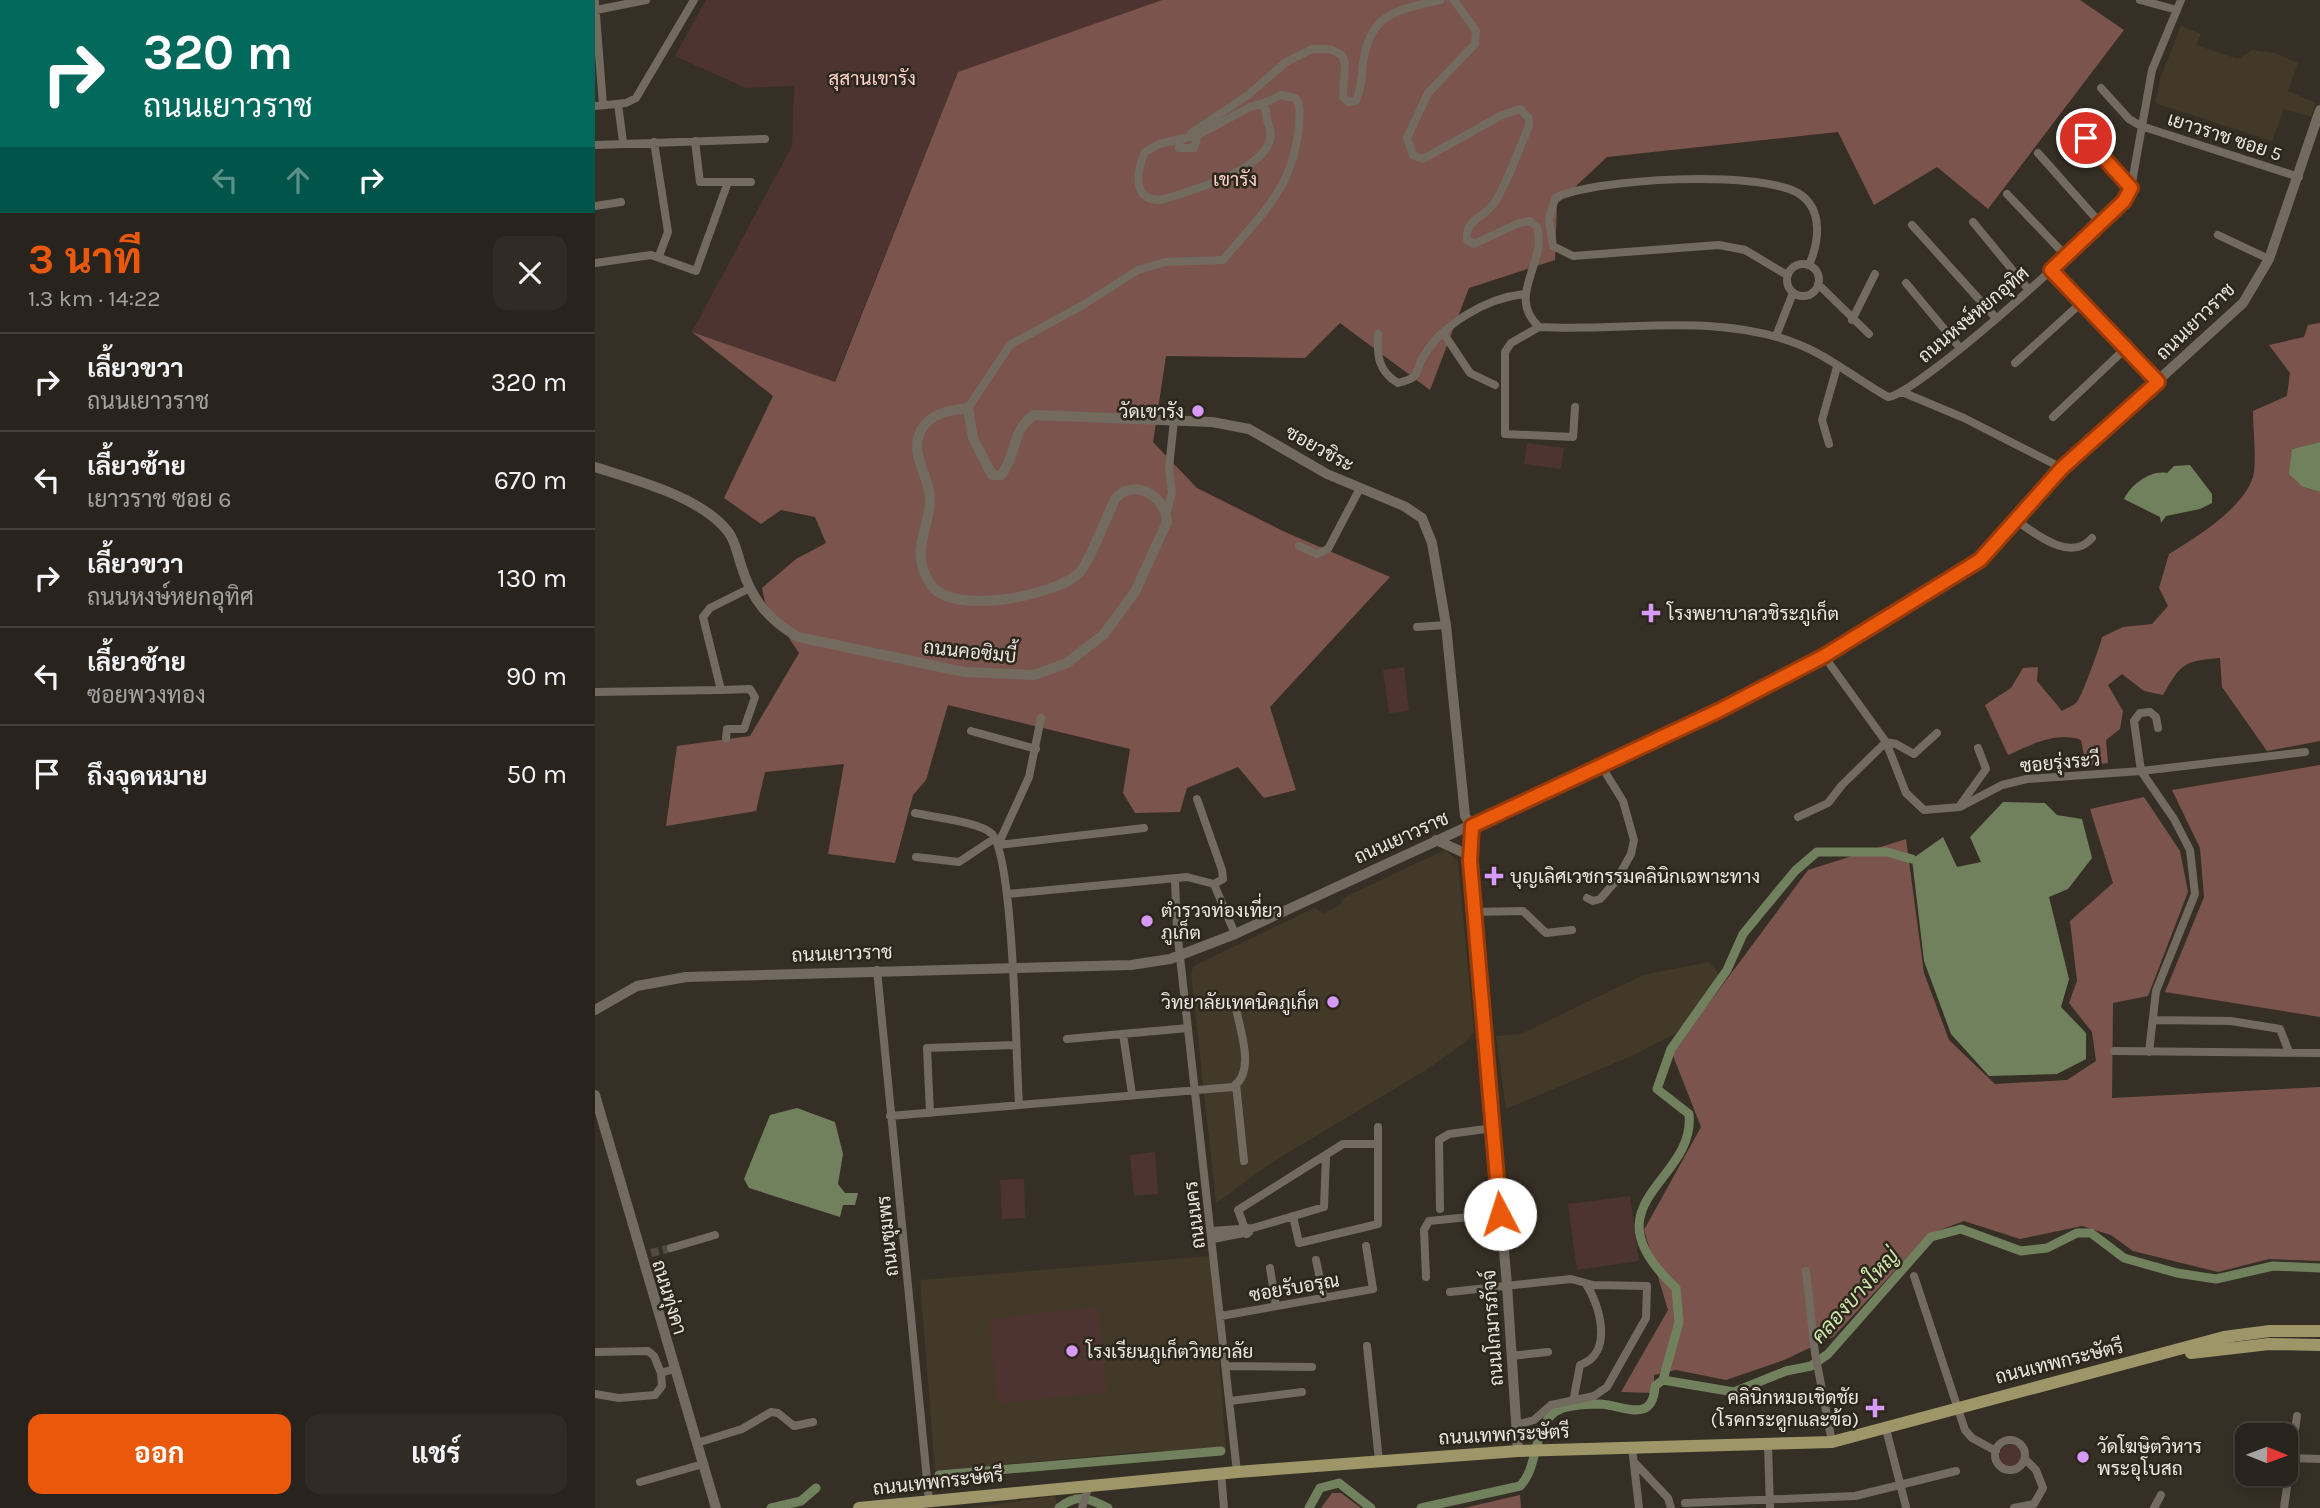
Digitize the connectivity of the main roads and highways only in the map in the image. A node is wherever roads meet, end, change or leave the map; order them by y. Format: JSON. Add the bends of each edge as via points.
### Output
{"nodes":[{"id":1,"x":2320,"y":110,"type":"edge"},
{"id":2,"x":1436,"y":840,"type":"junction"},
{"id":3,"x":1471,"y":856,"type":"road end"},
{"id":4,"x":610,"y":1000,"type":"junction"},
{"id":5,"x":595,"y":1002,"type":"edge"},
{"id":6,"x":595,"y":1010,"type":"edge"},
{"id":7,"x":595,"y":1096,"type":"edge"},
{"id":8,"x":2320,"y":1331,"type":"edge"},
{"id":9,"x":2225,"y":1343,"type":"junction"},
{"id":10,"x":2320,"y":1345,"type":"edge"},
{"id":11,"x":716,"y":1507,"type":"edge"},
{"id":12,"x":859,"y":1508,"type":"edge"}],
"edges":[{"from":1,"to":2,"type":"main road","name":"ถนนเยาวราช","via":[[2269,259],[2242,303],[2062,468],[1980,560],[1824,656],[1718,711]]},
{"from":2,"to":3,"type":"main road"},
{"from":2,"to":4,"type":"main road","name":"ถนนเยาวราช","via":[[1235,934],[1145,964],[686,977],[637,986]]},
{"from":4,"to":5,"type":"main road"},
{"from":4,"to":6,"type":"main road","name":"ถนนเยาวราช"},
{"from":7,"to":11,"type":"main road","name":"ถนนทุ่งคา"},
{"from":8,"to":9,"type":"main road","name":"ถนนเทพกระษัตรี","via":[[2270,1331]]},
{"from":9,"to":10,"type":"main road","name":"ถนนเทพกระษัตรี"},
{"from":9,"to":12,"type":"main road","name":"ถนนเทพกระษัตรี","via":[[2143,1360],[1832,1442],[1518,1451],[1221,1473]]}]}
